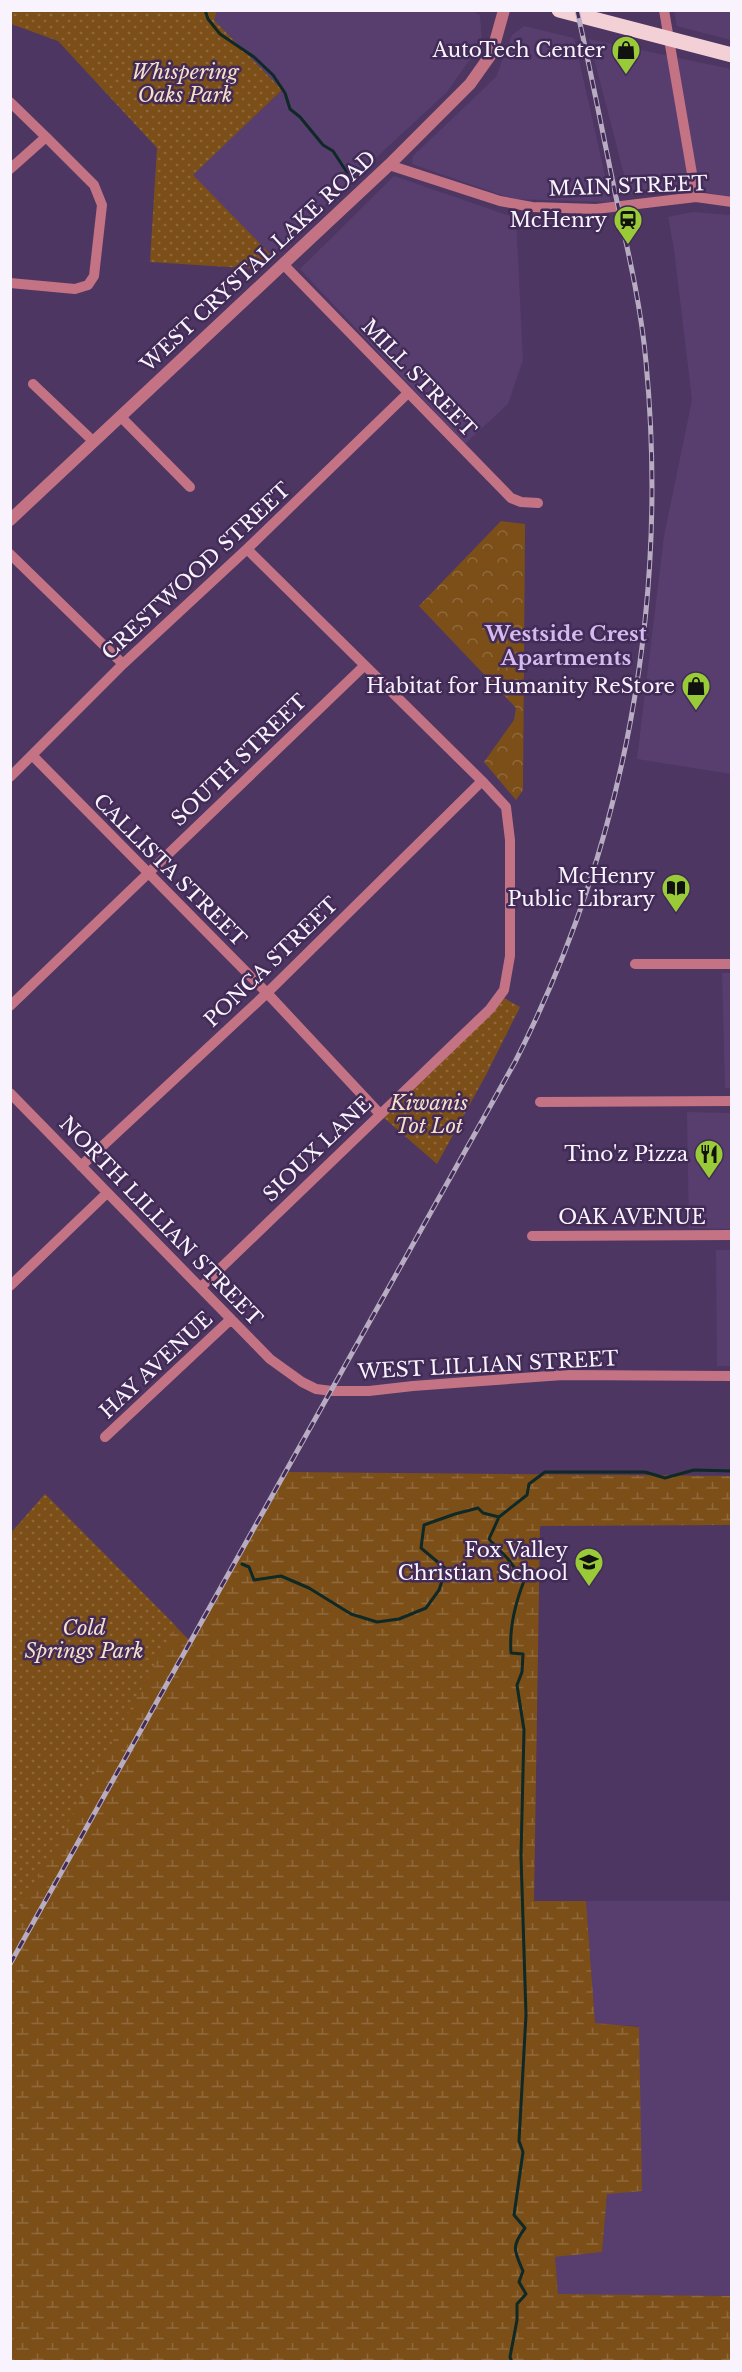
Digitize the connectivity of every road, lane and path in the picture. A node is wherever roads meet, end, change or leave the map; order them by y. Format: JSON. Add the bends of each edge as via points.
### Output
{"nodes":[{"id":1,"x":504,"y":10,"type":"edge"},
{"id":2,"x":559,"y":10,"type":"edge"},
{"id":3,"x":664,"y":10,"type":"edge"},
{"id":4,"x":669,"y":39,"type":"junction"},
{"id":5,"x":732,"y":55,"type":"edge"},
{"id":6,"x":10,"y":102,"type":"edge"},
{"id":7,"x":46,"y":137,"type":"junction"},
{"id":8,"x":388,"y":165,"type":"junction"},
{"id":9,"x":10,"y":169,"type":"edge"},
{"id":10,"x":696,"y":197,"type":"junction"},
{"id":11,"x":732,"y":202,"type":"edge"},
{"id":12,"x":283,"y":264,"type":"junction"},
{"id":13,"x":10,"y":283,"type":"edge"},
{"id":14,"x":33,"y":384,"type":"dead end"},
{"id":15,"x":408,"y":393,"type":"junction"},
{"id":16,"x":121,"y":417,"type":"junction"},
{"id":17,"x":94,"y":442,"type":"junction"},
{"id":18,"x":190,"y":487,"type":"dead end"},
{"id":19,"x":538,"y":503,"type":"dead end"},
{"id":20,"x":10,"y":520,"type":"edge"},
{"id":21,"x":247,"y":549,"type":"junction"},
{"id":22,"x":10,"y":554,"type":"edge"},
{"id":23,"x":123,"y":664,"type":"junction"},
{"id":24,"x":364,"y":666,"type":"junction"},
{"id":25,"x":33,"y":756,"type":"junction"},
{"id":26,"x":10,"y":777,"type":"edge"},
{"id":27,"x":482,"y":781,"type":"junction"},
{"id":28,"x":148,"y":873,"type":"junction"},
{"id":29,"x":635,"y":964,"type":"dead end"},
{"id":30,"x":732,"y":964,"type":"edge"},
{"id":31,"x":267,"y":993,"type":"junction"},
{"id":32,"x":10,"y":1006,"type":"edge"},
{"id":33,"x":10,"y":1093,"type":"edge"},
{"id":34,"x":732,"y":1101,"type":"edge"},
{"id":35,"x":540,"y":1102,"type":"dead end"},
{"id":36,"x":380,"y":1114,"type":"junction"},
{"id":37,"x":81,"y":1166,"type":"junction"},
{"id":38,"x":106,"y":1194,"type":"junction"},
{"id":39,"x":732,"y":1235,"type":"edge"},
{"id":40,"x":532,"y":1236,"type":"dead end"},
{"id":41,"x":10,"y":1286,"type":"edge"},
{"id":42,"x":201,"y":1287,"type":"junction"},
{"id":43,"x":231,"y":1319,"type":"junction"},
{"id":44,"x":287,"y":1373,"type":"joint"},
{"id":45,"x":732,"y":1376,"type":"edge"},
{"id":46,"x":105,"y":1437,"type":"dead end"}],
"edges":[{"from":1,"to":8,"type":"street","name":"WEST CRYSTAL LAKE ROAD","via":[[484,67]]},
{"from":2,"to":4,"type":"main road"},
{"from":3,"to":4,"type":"street"},
{"from":4,"to":5,"type":"main road"},
{"from":4,"to":10,"type":"street"},
{"from":6,"to":7,"type":"street"},
{"from":7,"to":9,"type":"street"},
{"from":7,"to":13,"type":"street","via":[[94,185],[102,205],[94,276],[88,285],[75,289]]},
{"from":8,"to":10,"type":"street","name":"MAIN STREET","via":[[500,201],[532,207],[596,209]]},
{"from":8,"to":12,"type":"street","name":"WEST CRYSTAL LAKE ROAD"},
{"from":10,"to":11,"type":"street","name":"MAIN STREET"},
{"from":12,"to":15,"type":"street","name":"MILL STREET"},
{"from":12,"to":16,"type":"street","name":"WEST CRYSTAL LAKE ROAD"},
{"from":14,"to":17,"type":"street"},
{"from":15,"to":19,"type":"street","name":"MILL STREET","via":[[511,498]]},
{"from":15,"to":21,"type":"street","name":"CRESTWOOD STREET"},
{"from":16,"to":17,"type":"street","name":"WEST CRYSTAL LAKE ROAD"},
{"from":16,"to":18,"type":"street"},
{"from":17,"to":20,"type":"street","name":"WEST CRYSTAL LAKE ROAD"},
{"from":21,"to":23,"type":"street","name":"CRESTWOOD STREET"},
{"from":21,"to":24,"type":"street","name":"SIOUX LANE"},
{"from":22,"to":23,"type":"street"},
{"from":23,"to":25,"type":"street","name":"CRESTWOOD STREET"},
{"from":24,"to":27,"type":"street","name":"SIOUX LANE"},
{"from":24,"to":28,"type":"street","name":"SOUTH STREET"},
{"from":25,"to":26,"type":"street","name":"CRESTWOOD STREET"},
{"from":25,"to":28,"type":"street","name":"CALLISTA STREET"},
{"from":27,"to":31,"type":"street","name":"PONCA STREET"},
{"from":27,"to":36,"type":"street","name":"SIOUX LANE","via":[[506,807],[510,840],[510,956],[504,990],[490,1009]]},
{"from":28,"to":31,"type":"street","name":"CALLISTA STREET"},
{"from":28,"to":32,"type":"street","name":"SOUTH STREET"},
{"from":29,"to":30,"type":"street"},
{"from":31,"to":36,"type":"street","name":"CALLISTA STREET"},
{"from":31,"to":37,"type":"street","name":"PONCA STREET"},
{"from":33,"to":37,"type":"street","name":"NORTH LILLIAN STREET"},
{"from":34,"to":35,"type":"street"},
{"from":36,"to":42,"type":"street","name":"SIOUX LANE"},
{"from":37,"to":38,"type":"street","name":"NORTH LILLIAN STREET"},
{"from":38,"to":41,"type":"street"},
{"from":38,"to":42,"type":"street","name":"NORTH LILLIAN STREET"},
{"from":39,"to":40,"type":"street","name":"OAK AVENUE"},
{"from":42,"to":43,"type":"street","name":"NORTH LILLIAN STREET"},
{"from":43,"to":44,"type":"street","name":"NORTH LILLIAN STREET"},
{"from":43,"to":46,"type":"street","name":"HAY AVENUE"},
{"from":44,"to":45,"type":"street","name":"WEST LILLIAN STREET","via":[[316,1389],[332,1391],[563,1375]]}]}
